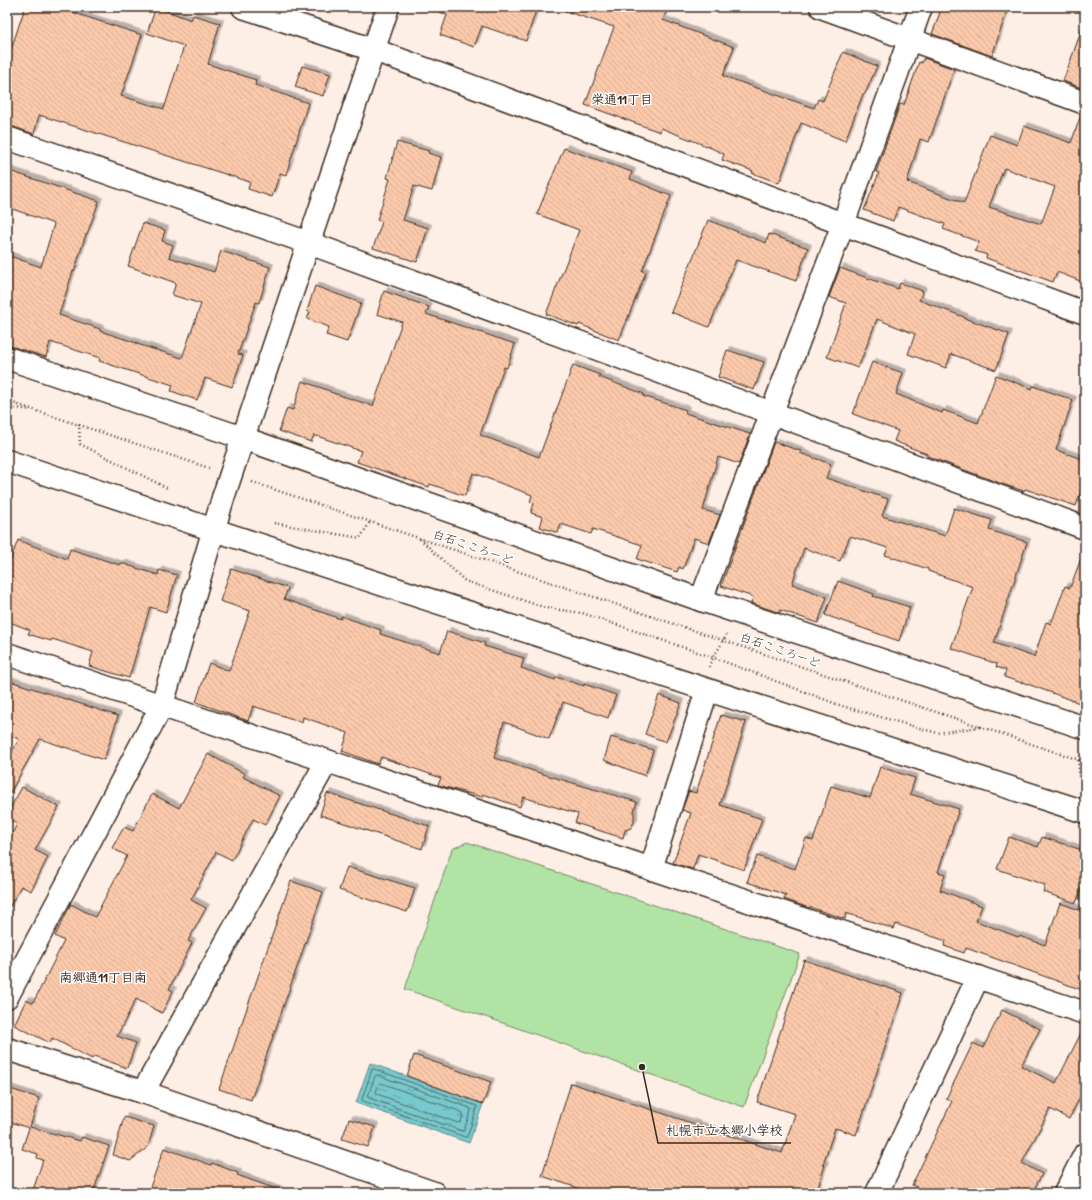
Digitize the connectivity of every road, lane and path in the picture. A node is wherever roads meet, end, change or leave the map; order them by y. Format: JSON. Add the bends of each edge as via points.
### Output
{"nodes":[{"id":1,"x":242,"y":7,"type":"edge"},
{"id":2,"x":388,"y":7,"type":"edge"},
{"id":3,"x":821,"y":7,"type":"edge"},
{"id":4,"x":921,"y":7,"type":"edge"},
{"id":5,"x":909,"y":39,"type":"junction"},
{"id":6,"x":374,"y":50,"type":"junction"},
{"id":7,"x":1085,"y":103,"type":"edge"},
{"id":8,"x":7,"y":138,"type":"edge"},
{"id":9,"x":842,"y":224,"type":"junction"},
{"id":10,"x":309,"y":243,"type":"junction"},
{"id":11,"x":1085,"y":313,"type":"edge"},
{"id":12,"x":7,"y":358,"type":"edge"},
{"id":13,"x":7,"y":400,"type":"edge"},
{"id":14,"x":7,"y":408,"type":"edge"},
{"id":15,"x":771,"y":414,"type":"junction"},
{"id":16,"x":79,"y":424,"type":"dead end"},
{"id":17,"x":241,"y":444,"type":"junction"},
{"id":18,"x":7,"y":461,"type":"edge"},
{"id":19,"x":170,"y":489,"type":"dead end"},
{"id":20,"x":370,"y":522,"type":"dead end"},
{"id":21,"x":273,"y":523,"type":"dead end"},
{"id":22,"x":1085,"y":528,"type":"edge"},
{"id":23,"x":214,"y":530,"type":"junction"},
{"id":24,"x":701,"y":600,"type":"junction"},
{"id":25,"x":733,"y":611,"type":"junction"},
{"id":26,"x":724,"y":641,"type":"junction"},
{"id":27,"x":7,"y":654,"type":"edge"},
{"id":28,"x":712,"y":657,"type":"junction"},
{"id":29,"x":704,"y":689,"type":"junction"},
{"id":30,"x":162,"y":705,"type":"junction"},
{"id":31,"x":980,"y":727,"type":"junction"},
{"id":32,"x":1085,"y":728,"type":"edge"},
{"id":33,"x":1078,"y":760,"type":"junction"},
{"id":34,"x":327,"y":761,"type":"junction"},
{"id":35,"x":1085,"y":762,"type":"edge"},
{"id":36,"x":1085,"y":787,"type":"edge"},
{"id":37,"x":1085,"y":812,"type":"edge"},
{"id":38,"x":651,"y":869,"type":"junction"},
{"id":39,"x":978,"y":978,"type":"junction"},
{"id":40,"x":7,"y":998,"type":"edge"},
{"id":41,"x":1085,"y":1013,"type":"edge"},
{"id":42,"x":7,"y":1049,"type":"edge"},
{"id":43,"x":143,"y":1092,"type":"junction"},
{"id":44,"x":1085,"y":1154,"type":"edge"},
{"id":45,"x":434,"y":1193,"type":"edge"},
{"id":46,"x":877,"y":1193,"type":"edge"},
{"id":47,"x":1065,"y":1193,"type":"edge"}],
"edges":[{"from":1,"to":6,"type":"street"},
{"from":2,"to":6,"type":"street"},
{"from":3,"to":5,"type":"street"},
{"from":4,"to":5,"type":"street"},
{"from":5,"to":7,"type":"street"},
{"from":5,"to":9,"type":"street"},
{"from":6,"to":9,"type":"street"},
{"from":6,"to":10,"type":"street"},
{"from":8,"to":10,"type":"street"},
{"from":9,"to":11,"type":"street"},
{"from":9,"to":15,"type":"street"},
{"from":10,"to":15,"type":"street"},
{"from":10,"to":17,"type":"street"},
{"from":12,"to":17,"type":"street"},
{"from":13,"to":14,"type":"path","via":[[36,410]]},
{"from":15,"to":22,"type":"street"},
{"from":15,"to":24,"type":"street"},
{"from":16,"to":19,"type":"path","via":[[80,444]]},
{"from":17,"to":23,"type":"street","bridge":true},
{"from":17,"to":24,"type":"street"},
{"from":18,"to":23,"type":"street"},
{"from":20,"to":21,"type":"path","via":[[360,538]]},
{"from":23,"to":29,"type":"street"},
{"from":23,"to":30,"type":"street"},
{"from":24,"to":25,"type":"street"},
{"from":25,"to":26,"type":"path"},
{"from":25,"to":32,"type":"street"},
{"from":26,"to":28,"type":"path"},
{"from":26,"to":28,"type":"path","name":"白石こころーど","via":[[418,538],[465,581],[546,608],[582,613]]},
{"from":26,"to":31,"type":"path","name":"白石こころーど"},
{"from":27,"to":30,"type":"street"},
{"from":28,"to":29,"type":"path"},
{"from":28,"to":31,"type":"path","name":"白石こころーど","via":[[842,706],[937,733]]},
{"from":29,"to":37,"type":"street"},
{"from":29,"to":38,"type":"street"},
{"from":30,"to":34,"type":"street"},
{"from":30,"to":40,"type":"street"},
{"from":31,"to":33,"type":"path","name":"白石こころーど"},
{"from":33,"to":35,"type":"path","name":"白石こころーど"},
{"from":33,"to":36,"type":"path","via":[[1081,785]]},
{"from":34,"to":38,"type":"street"},
{"from":34,"to":43,"type":"street"},
{"from":38,"to":39,"type":"street"},
{"from":39,"to":41,"type":"street"},
{"from":39,"to":46,"type":"street"},
{"from":42,"to":43,"type":"street"},
{"from":43,"to":45,"type":"street"},
{"from":44,"to":47,"type":"street"}]}
